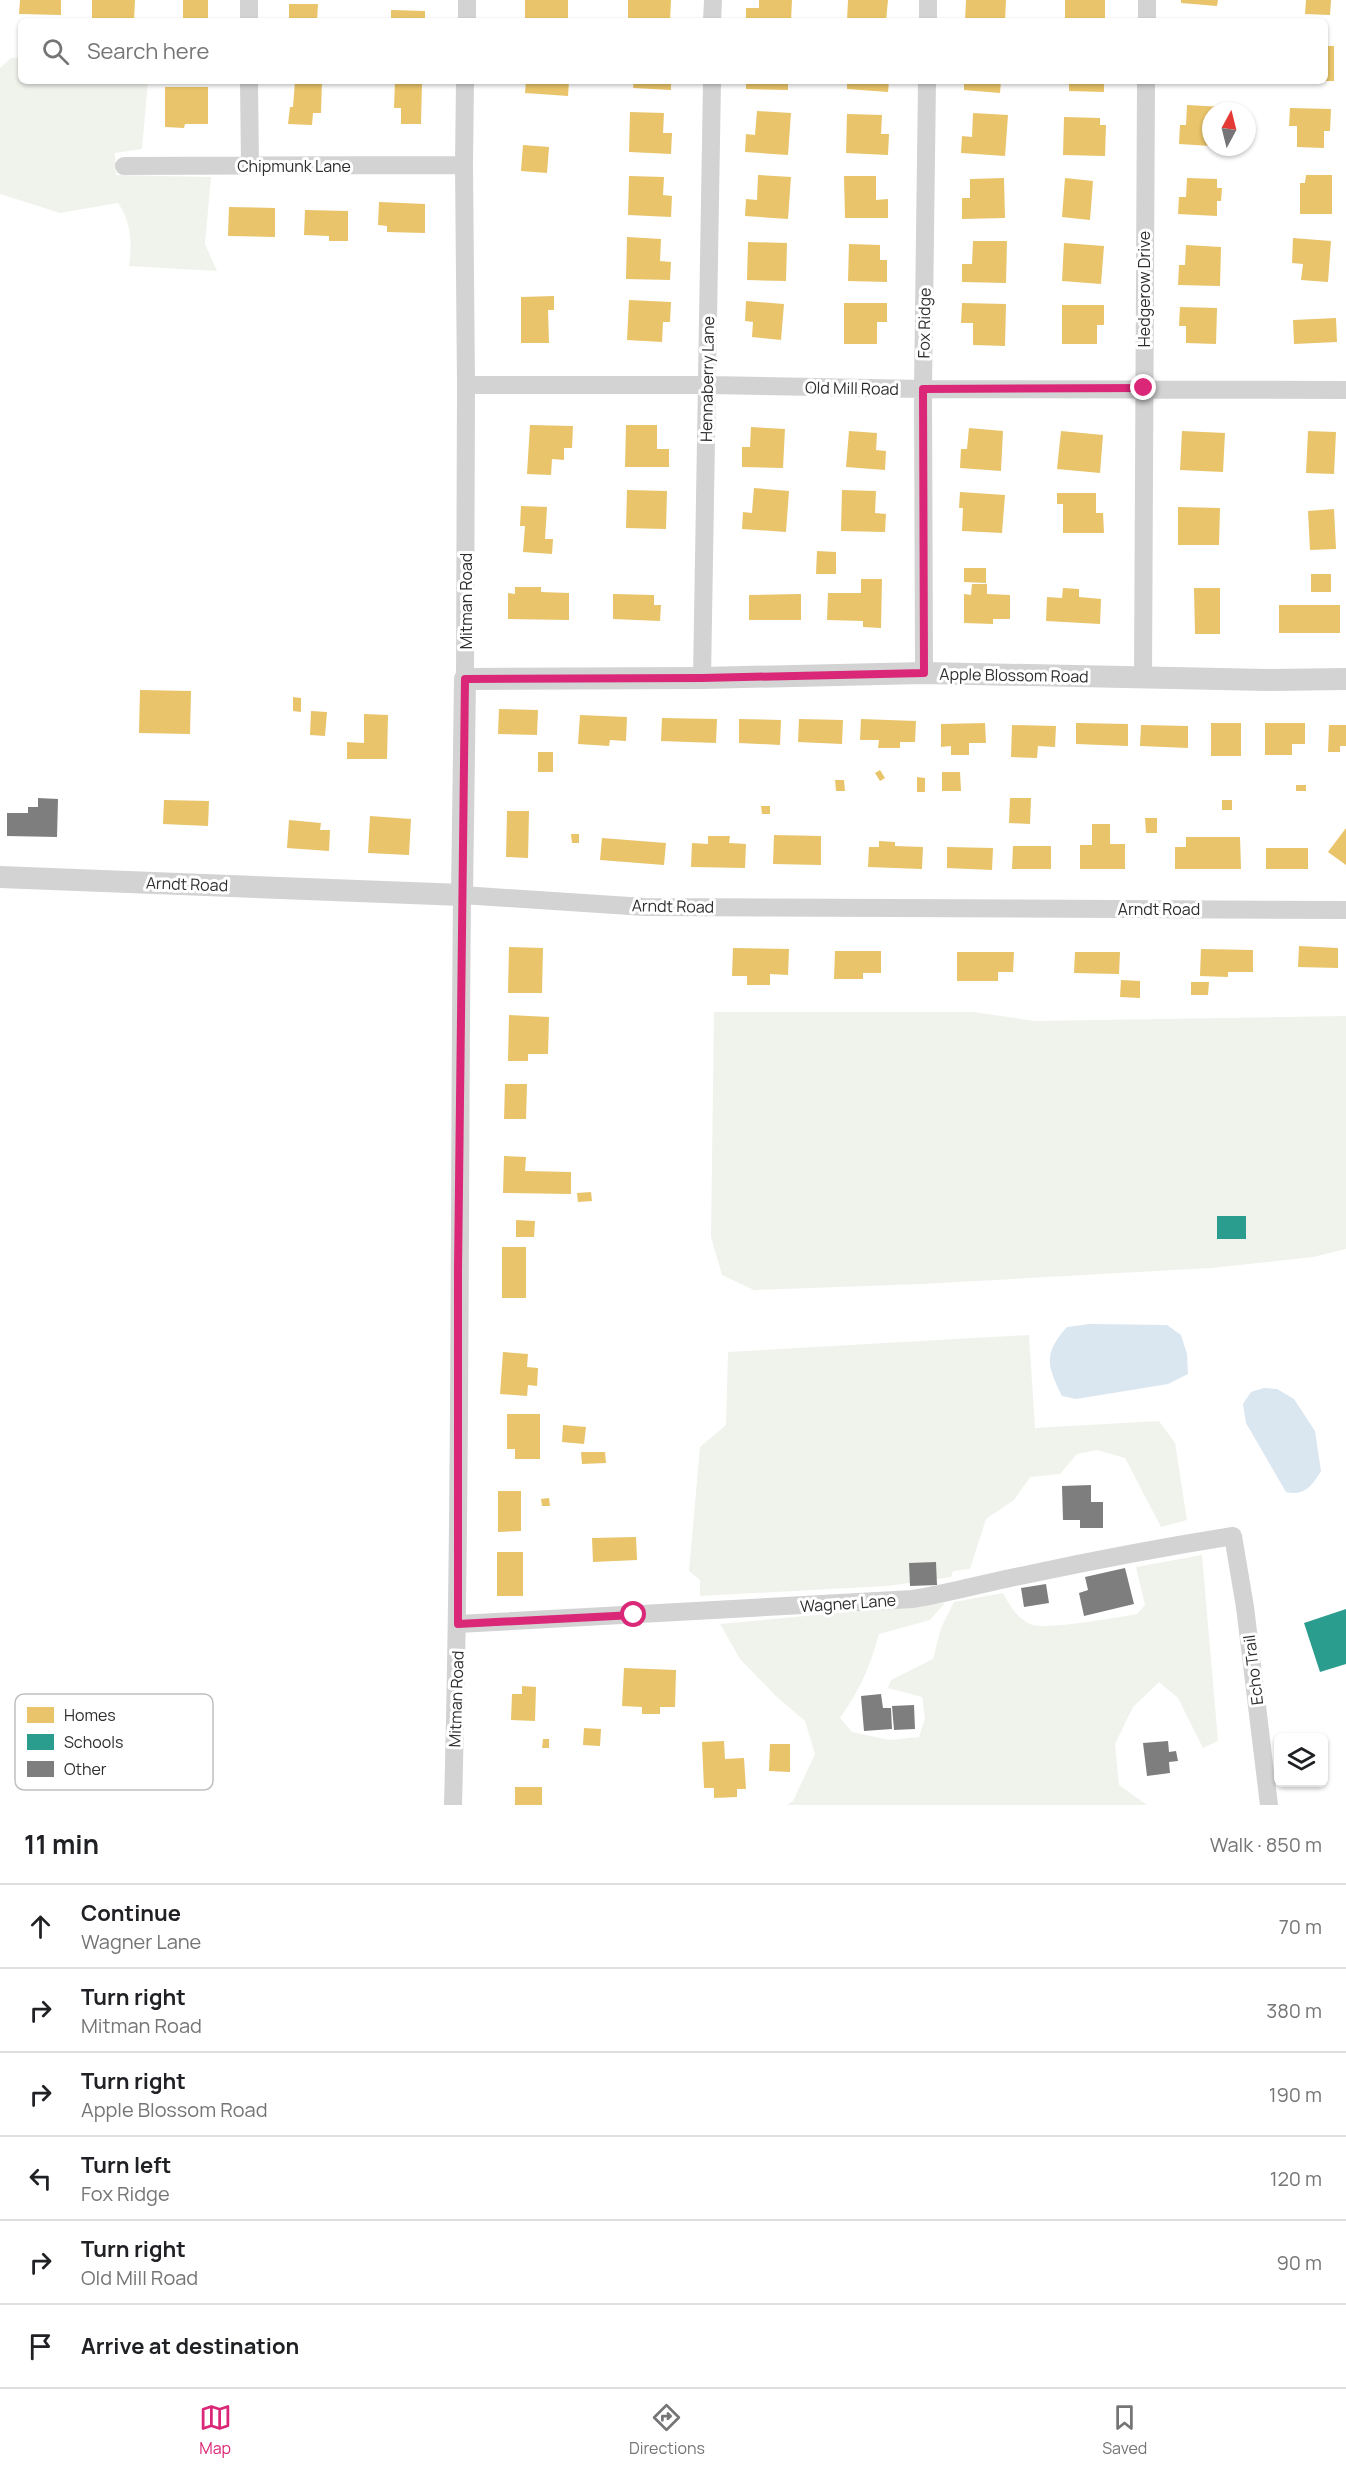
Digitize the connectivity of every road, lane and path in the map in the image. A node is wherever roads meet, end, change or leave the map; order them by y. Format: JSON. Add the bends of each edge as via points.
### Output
{"nodes":[{"id":1,"x":249,"y":0,"type":"edge"},
{"id":2,"x":467,"y":0,"type":"edge"},
{"id":3,"x":713,"y":0,"type":"edge"},
{"id":4,"x":928,"y":0,"type":"edge"},
{"id":5,"x":1147,"y":0,"type":"edge"},
{"id":6,"x":249,"y":18,"type":"edge"},
{"id":7,"x":467,"y":18,"type":"edge"},
{"id":8,"x":712,"y":18,"type":"edge"},
{"id":9,"x":928,"y":18,"type":"edge"},
{"id":10,"x":1147,"y":18,"type":"edge"},
{"id":11,"x":249,"y":84,"type":"edge"},
{"id":12,"x":465,"y":84,"type":"edge"},
{"id":13,"x":712,"y":84,"type":"edge"},
{"id":14,"x":927,"y":84,"type":"edge"},
{"id":15,"x":1146,"y":84,"type":"edge"},
{"id":16,"x":464,"y":165,"type":"junction"},
{"id":17,"x":124,"y":166,"type":"dead end"},
{"id":18,"x":250,"y":166,"type":"junction"},
{"id":19,"x":466,"y":385,"type":"junction"},
{"id":20,"x":708,"y":385,"type":"junction"},
{"id":21,"x":1144,"y":388,"type":"junction"},
{"id":22,"x":923,"y":389,"type":"junction"},
{"id":23,"x":1346,"y":390,"type":"edge"},
{"id":24,"x":924,"y":673,"type":"junction"},
{"id":25,"x":702,"y":678,"type":"junction"},
{"id":26,"x":1143,"y":678,"type":"junction"},
{"id":27,"x":465,"y":679,"type":"junction"},
{"id":28,"x":1346,"y":679,"type":"edge"},
{"id":29,"x":0,"y":877,"type":"edge"},
{"id":30,"x":462,"y":895,"type":"junction"},
{"id":31,"x":1346,"y":910,"type":"edge"},
{"id":32,"x":1233,"y":1536,"type":"joint"},
{"id":33,"x":458,"y":1624,"type":"junction"},
{"id":34,"x":453,"y":1805,"type":"edge"},
{"id":35,"x":1269,"y":1805,"type":"edge"}],
"edges":[{"from":1,"to":6,"type":"street"},
{"from":2,"to":7,"type":"street"},
{"from":3,"to":8,"type":"street"},
{"from":4,"to":9,"type":"street"},
{"from":5,"to":10,"type":"street"},
{"from":11,"to":18,"type":"street"},
{"from":12,"to":16,"type":"street","name":"Mitman Road"},
{"from":13,"to":20,"type":"street","name":"Hennaberry Lane"},
{"from":14,"to":22,"type":"street","name":"Fox Ridge"},
{"from":15,"to":21,"type":"street","name":"Hedgerow Drive"},
{"from":16,"to":18,"type":"street","name":"Chipmunk Lane"},
{"from":16,"to":19,"type":"street","name":"Mitman Road"},
{"from":17,"to":18,"type":"street","name":"Chipmunk Lane"},
{"from":19,"to":20,"type":"street","name":"Old Mill Road"},
{"from":19,"to":27,"type":"street","name":"Mitman Road"},
{"from":20,"to":22,"type":"street","name":"Old Mill Road"},
{"from":20,"to":25,"type":"street","name":"Hennaberry Lane"},
{"from":21,"to":22,"type":"street","name":"Old Mill Road"},
{"from":21,"to":23,"type":"street","name":"Old Mill Road"},
{"from":21,"to":26,"type":"street","name":"Hedgerow Drive"},
{"from":22,"to":24,"type":"street","name":"Fox Ridge"},
{"from":24,"to":25,"type":"street","name":"Apple Blossom Road"},
{"from":24,"to":26,"type":"street","name":"Apple Blossom Road"},
{"from":25,"to":27,"type":"street","name":"Apple Blossom Road"},
{"from":26,"to":28,"type":"street","name":"Apple Blossom Road"},
{"from":27,"to":30,"type":"street","name":"Mitman Road"},
{"from":29,"to":30,"type":"street","name":"Arndt Road"},
{"from":30,"to":31,"type":"street","name":"Arndt Road","via":[[645,907]]},
{"from":30,"to":33,"type":"street","name":"Mitman Road"},
{"from":32,"to":33,"type":"street","name":"Wagner Lane","via":[[913,1599]]},
{"from":32,"to":35,"type":"street","name":"Echo Trail"},
{"from":33,"to":34,"type":"street","name":"Mitman Road"}]}
